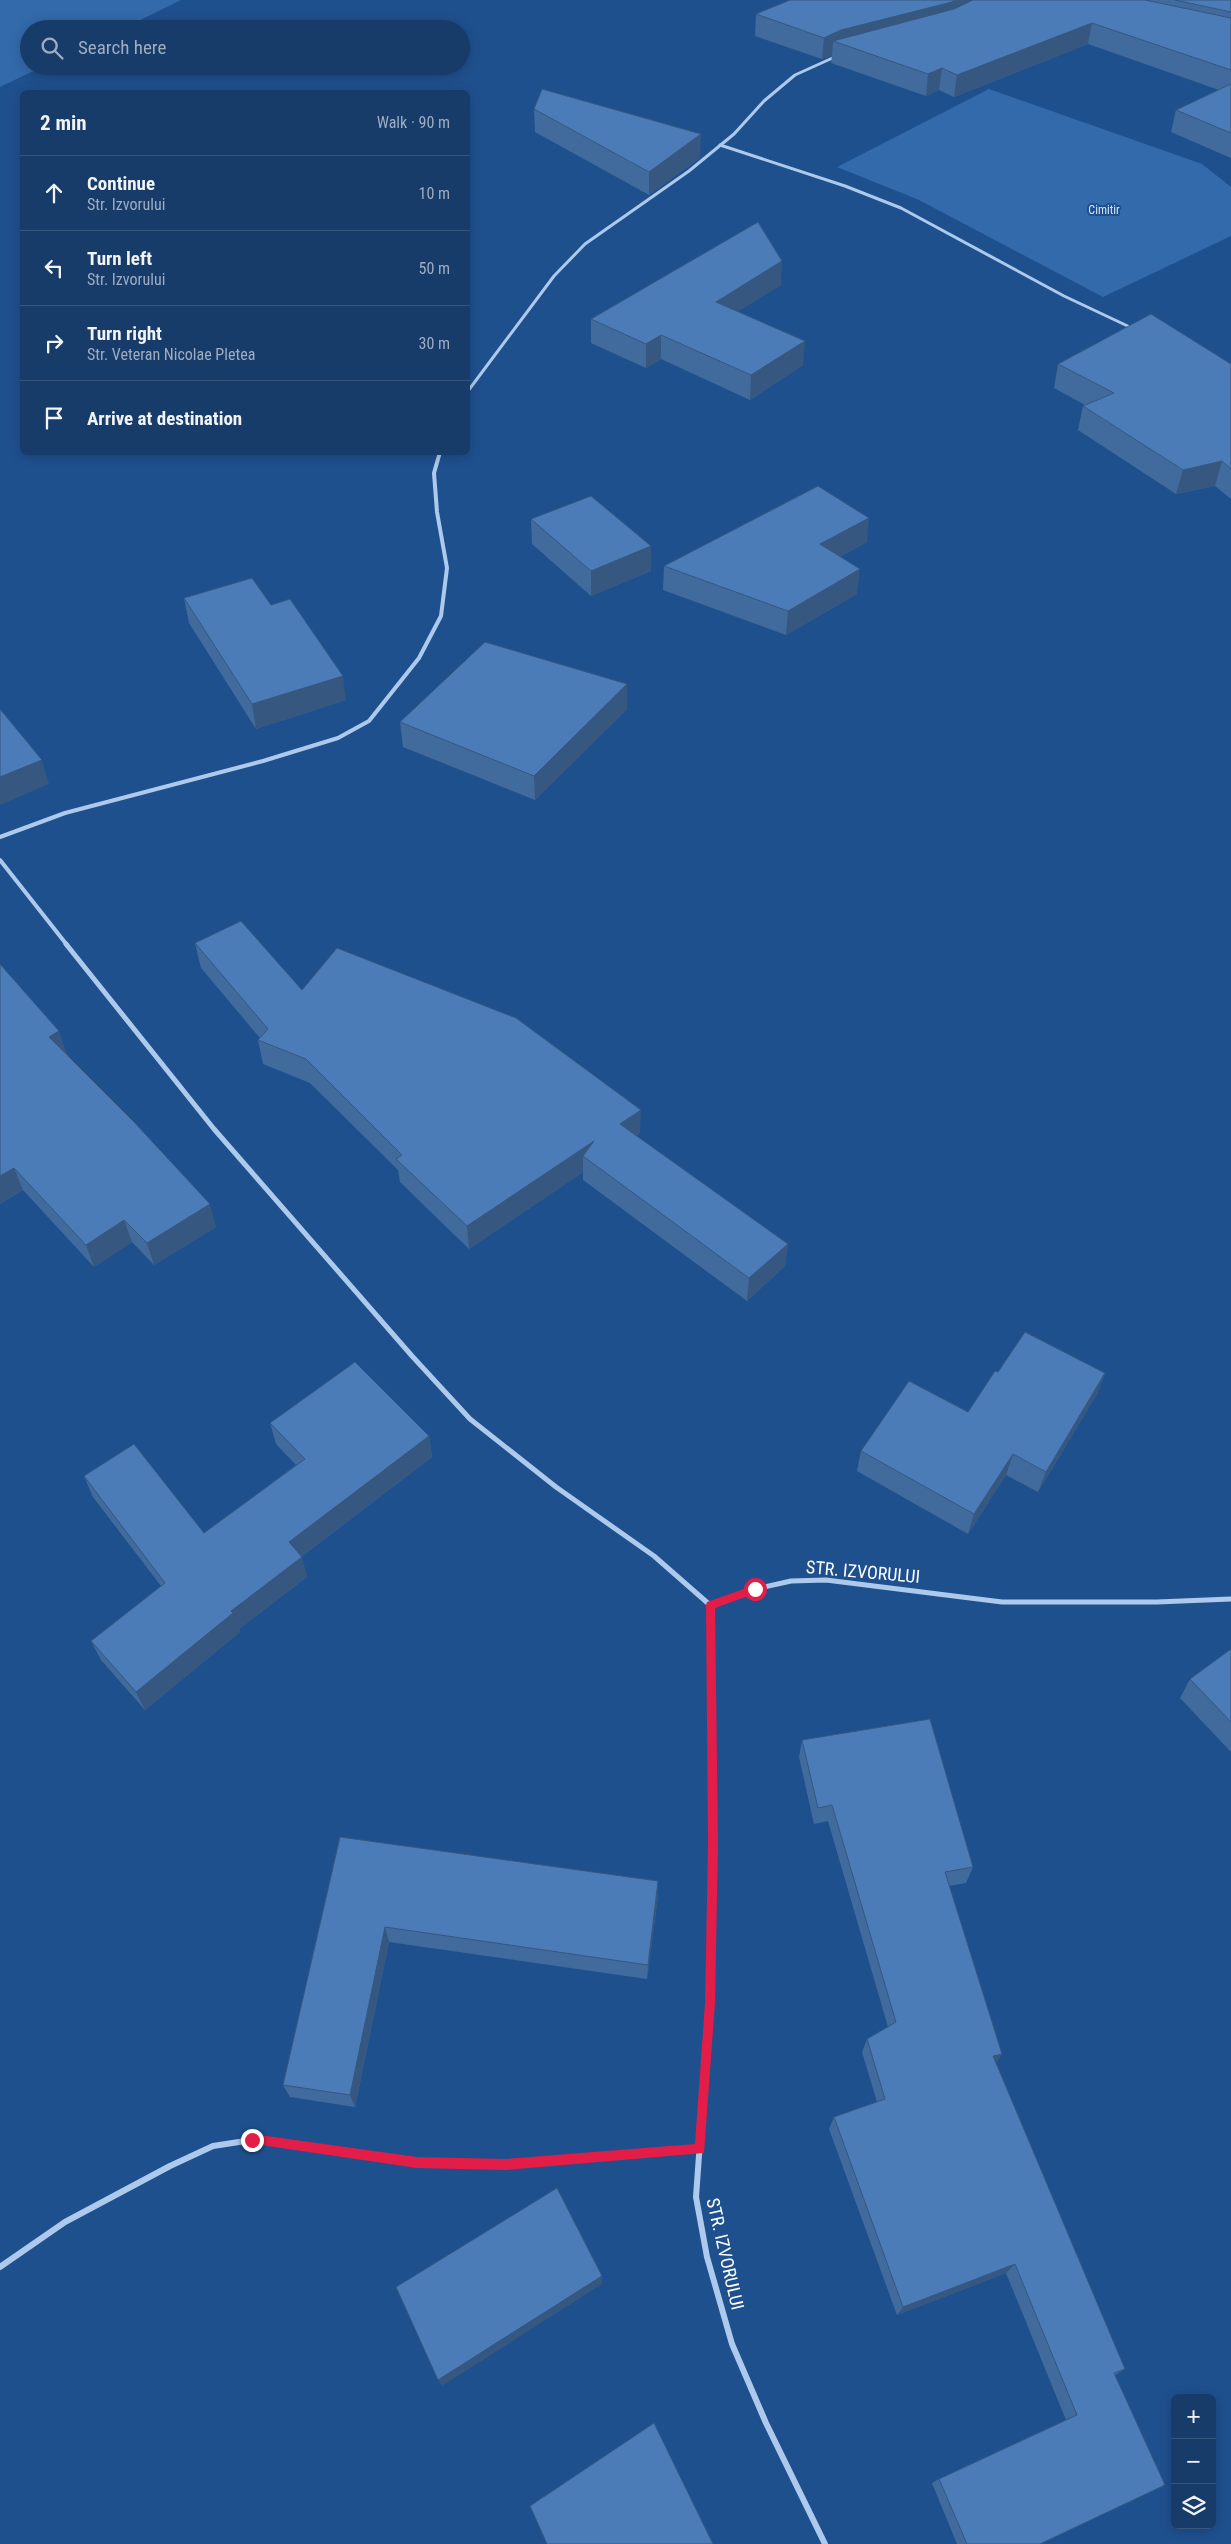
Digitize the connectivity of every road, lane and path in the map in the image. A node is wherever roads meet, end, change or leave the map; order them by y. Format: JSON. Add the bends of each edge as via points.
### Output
{"nodes":[{"id":1,"x":840,"y":54,"type":"edge"},
{"id":2,"x":720,"y":145,"type":"junction"},
{"id":3,"x":1143,"y":333,"type":"edge"},
{"id":4,"x":470,"y":388,"type":"edge"},
{"id":5,"x":439,"y":455,"type":"edge"},
{"id":6,"x":0,"y":837,"type":"edge"},
{"id":7,"x":0,"y":860,"type":"edge"},
{"id":8,"x":1231,"y":1599,"type":"edge"},
{"id":9,"x":710,"y":1605,"type":"junction"},
{"id":10,"x":700,"y":2149,"type":"junction"},
{"id":11,"x":0,"y":2267,"type":"edge"},
{"id":12,"x":825,"y":2544,"type":"edge"}],
"edges":[{"from":1,"to":2,"type":"street","via":[[795,76],[764,101]]},
{"from":2,"to":3,"type":"street","via":[[901,208],[1064,296]]},
{"from":2,"to":4,"type":"street","via":[[585,244],[554,276]]},
{"from":5,"to":6,"type":"street","via":[[434,473],[447,568],[440,616],[419,658],[369,721],[338,738],[65,813]]},
{"from":7,"to":9,"type":"street","via":[[214,1129],[470,1419],[556,1487],[654,1556]]},
{"from":8,"to":9,"type":"street","name":"STR. IZVORULUI","via":[[1002,1602],[826,1580],[791,1581],[755,1589]]},
{"from":9,"to":10,"type":"street","name":"STR. IZVORULUI","via":[[713,1854],[710,2003]]},
{"from":10,"to":11,"type":"street","via":[[506,2165],[417,2162],[252,2140],[213,2146],[65,2222]]},
{"from":10,"to":12,"type":"street","name":"STR. IZVORULUI","via":[[696,2196],[707,2257],[732,2344]]}]}
